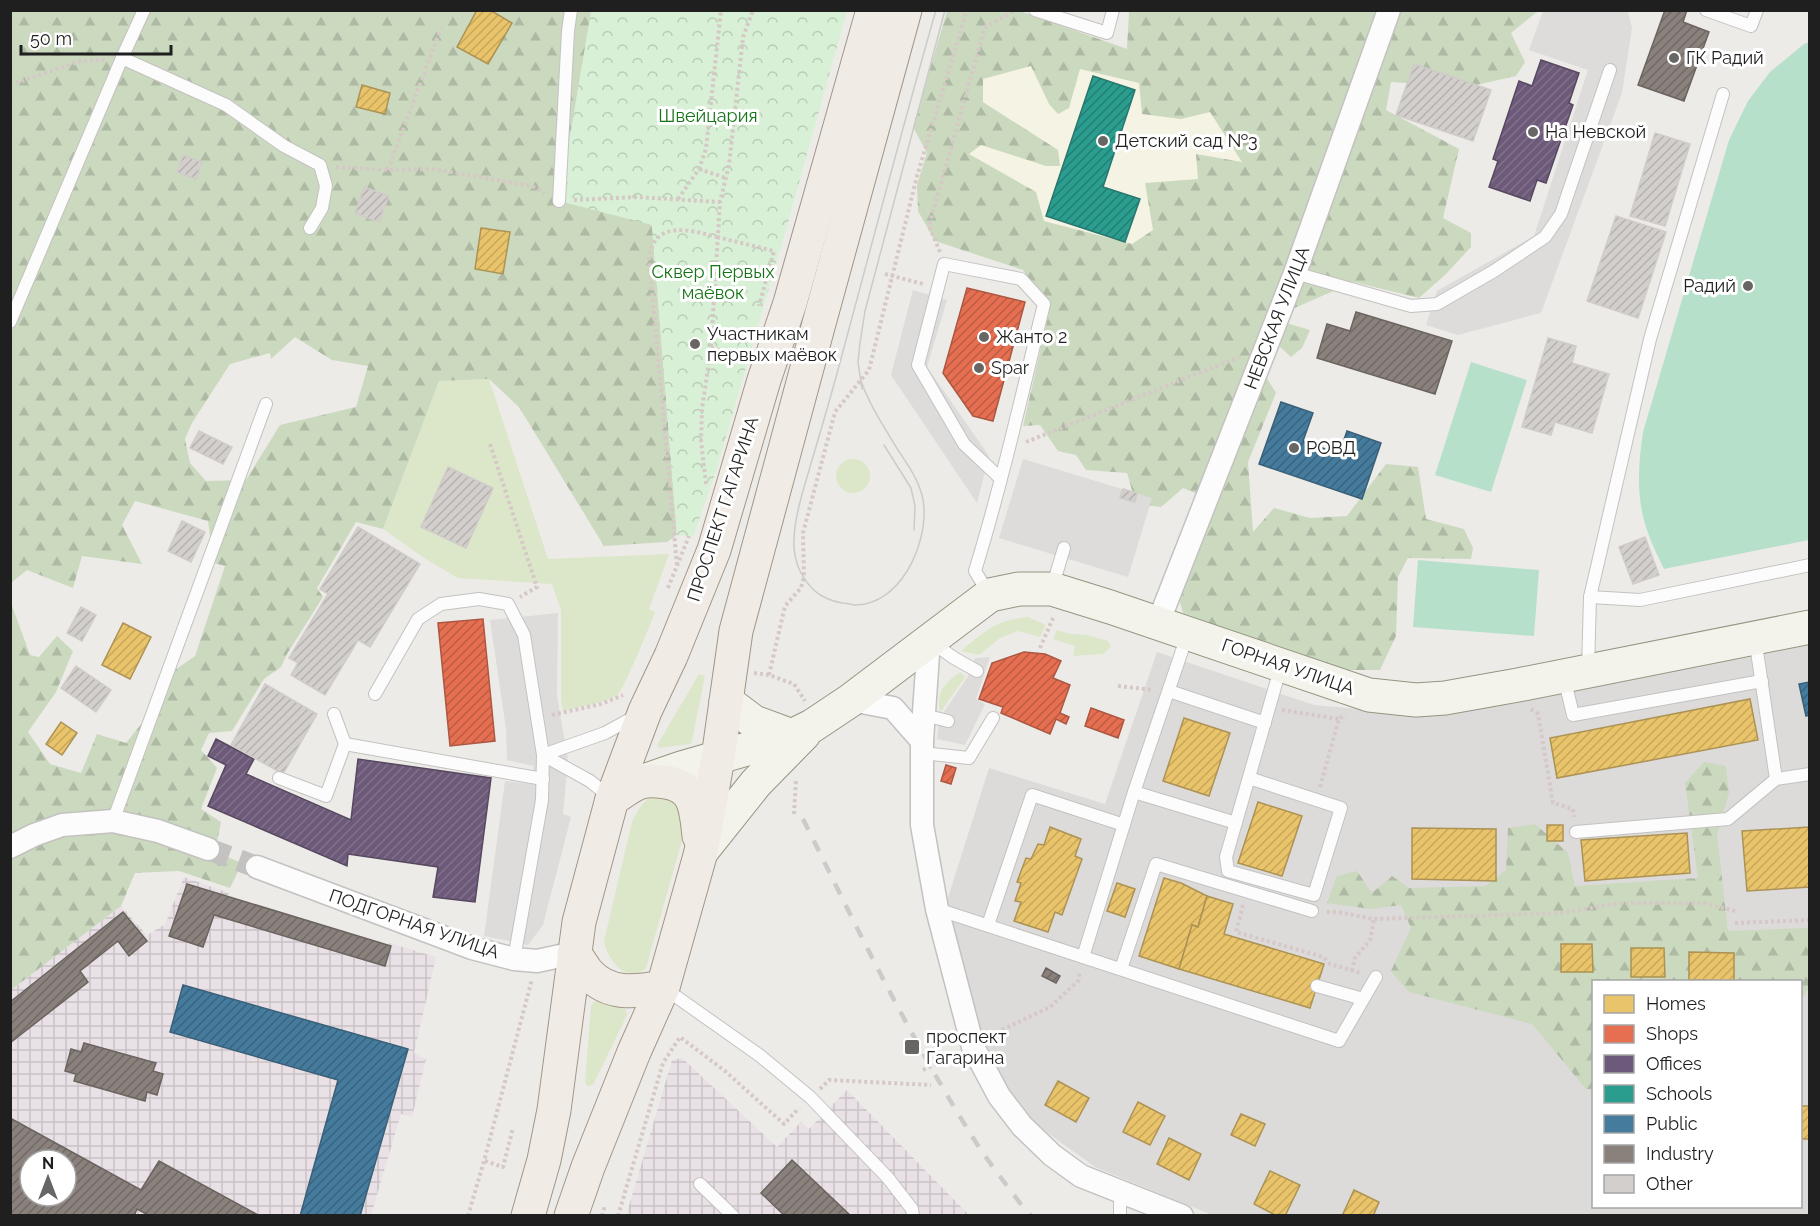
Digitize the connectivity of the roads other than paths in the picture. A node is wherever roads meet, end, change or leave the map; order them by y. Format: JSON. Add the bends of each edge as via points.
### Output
{"nodes":[{"id":1,"x":144,"y":10,"type":"edge"},
{"id":2,"x":571,"y":10,"type":"edge"},
{"id":3,"x":873,"y":10,"type":"edge"},
{"id":4,"x":905,"y":10,"type":"edge"},
{"id":5,"x":1035,"y":10,"type":"edge"},
{"id":6,"x":1113,"y":10,"type":"edge"},
{"id":7,"x":1389,"y":10,"type":"edge"},
{"id":8,"x":1706,"y":10,"type":"edge"},
{"id":9,"x":1757,"y":10,"type":"edge"},
{"id":10,"x":122,"y":58,"type":"junction"},
{"id":11,"x":1610,"y":70,"type":"dead end"},
{"id":12,"x":1722,"y":94,"type":"dead end"},
{"id":13,"x":559,"y":201,"type":"road end"},
{"id":14,"x":310,"y":228,"type":"dead end"},
{"id":15,"x":1295,"y":273,"type":"junction"},
{"id":16,"x":10,"y":322,"type":"edge"},
{"id":17,"x":266,"y":404,"type":"dead end"},
{"id":18,"x":1001,"y":479,"type":"junction"},
{"id":19,"x":1064,"y":548,"type":"dead end"},
{"id":20,"x":1809,"y":565,"type":"edge"},
{"id":21,"x":990,"y":595,"type":"junction"},
{"id":22,"x":1590,"y":597,"type":"junction"},
{"id":23,"x":1053,"y":604,"type":"junction"},
{"id":24,"x":1809,"y":627,"type":"edge"},
{"id":25,"x":1173,"y":628,"type":"junction"},
{"id":26,"x":1755,"y":638,"type":"junction"},
{"id":27,"x":929,"y":640,"type":"junction"},
{"id":28,"x":1281,"y":666,"type":"junction"},
{"id":29,"x":977,"y":671,"type":"dead end"},
{"id":30,"x":1576,"y":674,"type":"junction"},
{"id":31,"x":1762,"y":681,"type":"junction"},
{"id":32,"x":1168,"y":691,"type":"junction"},
{"id":33,"x":375,"y":694,"type":"dead end"},
{"id":34,"x":851,"y":700,"type":"junction"},
{"id":35,"x":726,"y":701,"type":"junction"},
{"id":36,"x":634,"y":703,"type":"junction"},
{"id":37,"x":334,"y":714,"type":"dead end"},
{"id":38,"x":924,"y":715,"type":"junction"},
{"id":39,"x":993,"y":718,"type":"dead end"},
{"id":40,"x":948,"y":721,"type":"dead end"},
{"id":41,"x":1266,"y":723,"type":"junction"},
{"id":42,"x":802,"y":731,"type":"junction"},
{"id":43,"x":345,"y":744,"type":"junction"},
{"id":44,"x":922,"y":747,"type":"junction"},
{"id":45,"x":543,"y":755,"type":"junction"},
{"id":46,"x":718,"y":758,"type":"junction"},
{"id":47,"x":1809,"y":774,"type":"edge"},
{"id":48,"x":279,"y":778,"type":"dead end"},
{"id":49,"x":1249,"y":778,"type":"junction"},
{"id":50,"x":543,"y":779,"type":"junction"},
{"id":51,"x":1776,"y":779,"type":"junction"},
{"id":52,"x":641,"y":782,"type":"junction"},
{"id":53,"x":1134,"y":792,"type":"junction"},
{"id":54,"x":612,"y":799,"type":"junction"},
{"id":55,"x":113,"y":821,"type":"junction"},
{"id":56,"x":1236,"y":823,"type":"junction"},
{"id":57,"x":1124,"y":825,"type":"junction"},
{"id":58,"x":1576,"y":832,"type":"road end"},
{"id":59,"x":10,"y":847,"type":"edge"},
{"id":60,"x":208,"y":849,"type":"tunnel mouth"},
{"id":61,"x":701,"y":852,"type":"junction"},
{"id":62,"x":257,"y":867,"type":"tunnel mouth"},
{"id":63,"x":937,"y":909,"type":"junction"},
{"id":64,"x":1312,"y":911,"type":"road end"},
{"id":65,"x":988,"y":925,"type":"junction"},
{"id":66,"x":574,"y":953,"type":"junction"},
{"id":67,"x":1083,"y":957,"type":"junction"},
{"id":68,"x":514,"y":959,"type":"junction"},
{"id":69,"x":1121,"y":969,"type":"junction"},
{"id":70,"x":1376,"y":977,"type":"road end"},
{"id":71,"x":1317,"y":986,"type":"dead end"},
{"id":72,"x":663,"y":987,"type":"junction"},
{"id":73,"x":1363,"y":999,"type":"junction"},
{"id":74,"x":700,"y":1184,"type":"dead end"},
{"id":75,"x":1120,"y":1191,"type":"junction"},
{"id":76,"x":528,"y":1215,"type":"edge"},
{"id":77,"x":571,"y":1215,"type":"edge"},
{"id":78,"x":733,"y":1215,"type":"edge"},
{"id":79,"x":913,"y":1215,"type":"edge"},
{"id":80,"x":1120,"y":1215,"type":"edge"},
{"id":81,"x":1182,"y":1215,"type":"edge"}],
"edges":[{"from":1,"to":10,"type":"lane"},
{"from":2,"to":13,"type":"lane"},
{"from":3,"to":36,"type":"main road","name":"ПРОСПЕКТ ГАГАРИНА","via":[[790,303],[714,550],[675,646]]},
{"from":4,"to":35,"type":"main road","via":[[748,583],[736,630]]},
{"from":5,"to":6,"type":"lane","via":[[1107,33]]},
{"from":7,"to":15,"type":"street","name":"НЕВСКАЯ УЛИЦА"},
{"from":8,"to":9,"type":"lane","via":[[1751,26]]},
{"from":10,"to":14,"type":"lane","via":[[226,105],[284,146],[320,165],[326,186],[322,208]]},
{"from":10,"to":16,"type":"lane"},
{"from":11,"to":15,"type":"lane","via":[[1561,214],[1545,237],[1494,271],[1437,304],[1411,306]]},
{"from":12,"to":22,"type":"lane","via":[[1650,339]]},
{"from":15,"to":25,"type":"street","name":"НЕВСКАЯ УЛИЦА"},
{"from":17,"to":55,"type":"lane"},
{"from":18,"to":18,"type":"lane","via":[[964,444],[918,365],[944,264],[1021,279],[1044,304]]},
{"from":18,"to":21,"type":"lane","via":[[975,571]]},
{"from":19,"to":23,"type":"lane"},
{"from":20,"to":22,"type":"lane","via":[[1640,600]]},
{"from":21,"to":23,"type":"main road","name":"ГОРНАЯ УЛИЦА","via":[[1019,589]]},
{"from":21,"to":27,"type":"main road","name":"ГОРНАЯ УЛИЦА"},
{"from":22,"to":30,"type":"lane"},
{"from":23,"to":25,"type":"main road","name":"ГОРНАЯ УЛИЦА","via":[[1110,607]]},
{"from":24,"to":26,"type":"main road","name":"ГОРНАЯ УЛИЦА"},
{"from":25,"to":28,"type":"main road","name":"ГОРНАЯ УЛИЦА"},
{"from":25,"to":32,"type":"lane"},
{"from":26,"to":30,"type":"main road","name":"ГОРНАЯ УЛИЦА"},
{"from":26,"to":31,"type":"lane"},
{"from":27,"to":29,"type":"lane"},
{"from":27,"to":34,"type":"main road","name":"ГОРНАЯ УЛИЦА"},
{"from":27,"to":38,"type":"street"},
{"from":28,"to":30,"type":"main road","name":"ГОРНАЯ УЛИЦА","via":[[1370,695],[1416,700]]},
{"from":28,"to":41,"type":"lane"},
{"from":30,"to":31,"type":"lane","via":[[1573,715]]},
{"from":31,"to":51,"type":"lane"},
{"from":32,"to":41,"type":"lane"},
{"from":32,"to":53,"type":"lane"},
{"from":33,"to":45,"type":"lane","via":[[418,619],[441,604],[479,599],[508,604],[524,634]]},
{"from":34,"to":42,"type":"main road","name":"ГОРНАЯ УЛИЦА"},
{"from":34,"to":44,"type":"street","via":[[893,708]]},
{"from":35,"to":42,"type":"main road","via":[[754,722]]},
{"from":35,"to":46,"type":"main road"},
{"from":36,"to":45,"type":"lane","via":[[605,733]]},
{"from":36,"to":54,"type":"main road","name":"ПРОСПЕКТ ГАГАРИНА"},
{"from":37,"to":43,"type":"lane"},
{"from":38,"to":40,"type":"lane"},
{"from":38,"to":44,"type":"street"},
{"from":39,"to":44,"type":"lane","via":[[969,759]]},
{"from":41,"to":49,"type":"lane"},
{"from":42,"to":46,"type":"main road","name":"ГОРНАЯ УЛИЦА"},
{"from":42,"to":61,"type":"main road","name":"ГОРНАЯ УЛИЦА"},
{"from":43,"to":48,"type":"lane","via":[[326,796]]},
{"from":43,"to":50,"type":"lane"},
{"from":44,"to":63,"type":"street","via":[[922,825]]},
{"from":45,"to":50,"type":"lane"},
{"from":45,"to":54,"type":"lane","via":[[590,781]]},
{"from":46,"to":52,"type":"main road","name":"ГОРНАЯ УЛИЦА"},
{"from":46,"to":61,"type":"main road"},
{"from":47,"to":51,"type":"lane"},
{"from":49,"to":56,"type":"lane"},
{"from":49,"to":56,"type":"lane","via":[[1341,808],[1314,896],[1228,871],[1226,857]]},
{"from":50,"to":68,"type":"lane"},
{"from":51,"to":58,"type":"lane","via":[[1728,819]]},
{"from":52,"to":54,"type":"main road"},
{"from":52,"to":61,"type":"main road","via":[[673,783],[687,790],[697,814]]},
{"from":53,"to":56,"type":"lane"},
{"from":53,"to":57,"type":"lane"},
{"from":54,"to":66,"type":"main road","name":"ПРОСПЕКТ ГАГАРИНА"},
{"from":55,"to":59,"type":"street","via":[[62,825]]},
{"from":55,"to":60,"type":"street","via":[[158,831]]},
{"from":57,"to":65,"type":"lane","via":[[1032,795]]},
{"from":57,"to":67,"type":"lane"},
{"from":61,"to":72,"type":"main road"},
{"from":62,"to":68,"type":"street","name":"ПОДГОРНАЯ УЛИЦА","via":[[472,948]]},
{"from":63,"to":65,"type":"lane"},
{"from":63,"to":75,"type":"street","via":[[973,1047],[999,1096],[1052,1155],[1081,1176]]},
{"from":64,"to":69,"type":"lane","via":[[1156,864]]},
{"from":65,"to":67,"type":"lane"},
{"from":66,"to":68,"type":"street","name":"ПОДГОРНАЯ УЛИЦА","via":[[537,961]]},
{"from":66,"to":72,"type":"main road","via":[[588,973],[606,987],[632,992]]},
{"from":66,"to":76,"type":"main road","name":"ПРОСПЕКТ ГАГАРИНА","via":[[555,1099],[544,1160]]},
{"from":67,"to":69,"type":"lane"},
{"from":69,"to":73,"type":"lane","via":[[1339,1041]]},
{"from":70,"to":73,"type":"lane"},
{"from":71,"to":73,"type":"lane"},
{"from":72,"to":77,"type":"main road"},
{"from":72,"to":79,"type":"lane","via":[[759,1055],[810,1097],[888,1178]]},
{"from":74,"to":78,"type":"lane"},
{"from":75,"to":80,"type":"lane"},
{"from":75,"to":81,"type":"street"}]}
